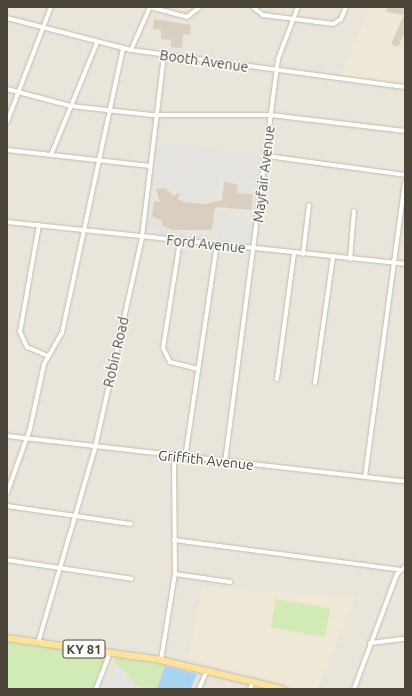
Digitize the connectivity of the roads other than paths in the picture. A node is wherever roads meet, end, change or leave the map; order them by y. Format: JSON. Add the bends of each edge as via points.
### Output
{"nodes":[{"id":1,"x":51,"y":7,"type":"edge"},
{"id":2,"x":150,"y":7,"type":"edge"},
{"id":3,"x":200,"y":7,"type":"edge"},
{"id":4,"x":253,"y":7,"type":"edge"},
{"id":5,"x":298,"y":7,"type":"edge"},
{"id":6,"x":346,"y":7,"type":"edge"},
{"id":7,"x":7,"y":18,"type":"edge"},
{"id":8,"x":293,"y":19,"type":"junction"},
{"id":9,"x":44,"y":28,"type":"junction"},
{"id":10,"x":97,"y":43,"type":"junction"},
{"id":11,"x":123,"y":48,"type":"junction"},
{"id":12,"x":131,"y":50,"type":"junction"},
{"id":13,"x":164,"y":56,"type":"junction"},
{"id":14,"x":276,"y":70,"type":"junction"},
{"id":15,"x":405,"y":87,"type":"edge"},
{"id":16,"x":7,"y":89,"type":"edge"},
{"id":17,"x":19,"y":92,"type":"junction"},
{"id":18,"x":71,"y":106,"type":"junction"},
{"id":19,"x":109,"y":110,"type":"junction"},
{"id":20,"x":156,"y":115,"type":"junction"},
{"id":21,"x":271,"y":115,"type":"junction"},
{"id":22,"x":7,"y":122,"type":"edge"},
{"id":23,"x":405,"y":131,"type":"edge"},
{"id":24,"x":7,"y":150,"type":"edge"},
{"id":25,"x":51,"y":155,"type":"junction"},
{"id":26,"x":267,"y":156,"type":"junction"},
{"id":27,"x":98,"y":161,"type":"junction"},
{"id":28,"x":150,"y":166,"type":"junction"},
{"id":29,"x":405,"y":175,"type":"edge"},
{"id":30,"x":405,"y":182,"type":"edge"},
{"id":31,"x":308,"y":205,"type":"dead end"},
{"id":32,"x":354,"y":211,"type":"dead end"},
{"id":33,"x":403,"y":219,"type":"edge"},
{"id":34,"x":7,"y":222,"type":"edge"},
{"id":35,"x":39,"y":225,"type":"junction"},
{"id":36,"x":84,"y":230,"type":"junction"},
{"id":37,"x":142,"y":237,"type":"junction"},
{"id":38,"x":180,"y":241,"type":"junction"},
{"id":39,"x":217,"y":245,"type":"junction"},
{"id":40,"x":255,"y":249,"type":"junction"},
{"id":41,"x":294,"y":253,"type":"junction"},
{"id":42,"x":303,"y":254,"type":"junction"},
{"id":43,"x":333,"y":257,"type":"junction"},
{"id":44,"x":350,"y":259,"type":"junction"},
{"id":45,"x":394,"y":263,"type":"junction"},
{"id":46,"x":405,"y":264,"type":"edge"},
{"id":47,"x":48,"y":356,"type":"junction"},
{"id":48,"x":198,"y":369,"type":"junction"},
{"id":49,"x":277,"y":379,"type":"dead end"},
{"id":50,"x":315,"y":383,"type":"dead end"},
{"id":51,"x":7,"y":436,"type":"edge"},
{"id":52,"x":26,"y":438,"type":"junction"},
{"id":53,"x":95,"y":448,"type":"junction"},
{"id":54,"x":174,"y":457,"type":"junction"},
{"id":55,"x":185,"y":458,"type":"junction"},
{"id":56,"x":225,"y":462,"type":"junction"},
{"id":57,"x":366,"y":477,"type":"junction"},
{"id":58,"x":405,"y":481,"type":"edge"},
{"id":59,"x":7,"y":493,"type":"edge"},
{"id":60,"x":7,"y":506,"type":"edge"},
{"id":61,"x":75,"y":516,"type":"junction"},
{"id":62,"x":131,"y":524,"type":"dead end"},
{"id":63,"x":174,"y":540,"type":"junction"},
{"id":64,"x":7,"y":560,"type":"edge"},
{"id":65,"x":60,"y":568,"type":"junction"},
{"id":66,"x":403,"y":568,"type":"edge"},
{"id":67,"x":175,"y":574,"type":"junction"},
{"id":68,"x":132,"y":579,"type":"dead end"},
{"id":69,"x":230,"y":582,"type":"dead end"},
{"id":70,"x":7,"y":638,"type":"edge"},
{"id":71,"x":405,"y":639,"type":"edge"},
{"id":72,"x":38,"y":643,"type":"junction"},
{"id":73,"x":370,"y":643,"type":"junction"},
{"id":74,"x":110,"y":653,"type":"junction"},
{"id":75,"x":161,"y":660,"type":"junction"},
{"id":76,"x":207,"y":670,"type":"junction"},
{"id":77,"x":252,"y":681,"type":"junction"},
{"id":78,"x":96,"y":689,"type":"edge"},
{"id":79,"x":199,"y":689,"type":"edge"},
{"id":80,"x":250,"y":689,"type":"edge"},
{"id":81,"x":282,"y":689,"type":"edge"},
{"id":82,"x":354,"y":689,"type":"edge"}],
"edges":[{"from":1,"to":9,"type":"street"},
{"from":2,"to":3,"type":"street","via":[[187,17]]},
{"from":2,"to":12,"type":"street"},
{"from":4,"to":8,"type":"street","via":[[258,14]]},
{"from":5,"to":8,"type":"street","name":"Mayfair Avenue"},
{"from":6,"to":8,"type":"street","via":[[336,24]]},
{"from":7,"to":9,"type":"street","name":"Booth Avenue"},
{"from":8,"to":14,"type":"street","name":"Mayfair Avenue","via":[[280,49]]},
{"from":9,"to":10,"type":"street","name":"Booth Avenue"},
{"from":9,"to":17,"type":"street"},
{"from":10,"to":11,"type":"street","name":"Booth Avenue"},
{"from":10,"to":18,"type":"street"},
{"from":11,"to":12,"type":"street","name":"Booth Avenue"},
{"from":11,"to":19,"type":"street"},
{"from":12,"to":13,"type":"street","name":"Booth Avenue"},
{"from":13,"to":14,"type":"street","name":"Booth Avenue"},
{"from":13,"to":20,"type":"street","name":"Robin Road"},
{"from":14,"to":15,"type":"street","name":"Booth Avenue"},
{"from":14,"to":21,"type":"street","name":"Mayfair Avenue"},
{"from":16,"to":17,"type":"street"},
{"from":17,"to":18,"type":"street"},
{"from":17,"to":22,"type":"street"},
{"from":18,"to":19,"type":"street"},
{"from":18,"to":25,"type":"street"},
{"from":19,"to":20,"type":"street"},
{"from":19,"to":27,"type":"street"},
{"from":20,"to":21,"type":"street"},
{"from":20,"to":28,"type":"street","name":"Robin Road"},
{"from":21,"to":23,"type":"street"},
{"from":21,"to":26,"type":"street","name":"Mayfair Avenue"},
{"from":24,"to":25,"type":"street"},
{"from":25,"to":27,"type":"street"},
{"from":26,"to":29,"type":"street"},
{"from":26,"to":40,"type":"street","name":"Mayfair Avenue"},
{"from":27,"to":28,"type":"street"},
{"from":27,"to":36,"type":"street"},
{"from":28,"to":37,"type":"street","name":"Robin Road"},
{"from":30,"to":33,"type":"street"},
{"from":31,"to":42,"type":"street"},
{"from":32,"to":44,"type":"street"},
{"from":33,"to":45,"type":"street"},
{"from":34,"to":35,"type":"street","name":"Ford Avenue"},
{"from":35,"to":36,"type":"street","name":"Ford Avenue"},
{"from":35,"to":47,"type":"street","via":[[20,332],[26,347]]},
{"from":36,"to":37,"type":"street","name":"Ford Avenue"},
{"from":36,"to":47,"type":"street","via":[[62,333]]},
{"from":37,"to":38,"type":"street","name":"Ford Avenue"},
{"from":37,"to":53,"type":"street","name":"Robin Road"},
{"from":38,"to":39,"type":"street","name":"Ford Avenue"},
{"from":38,"to":48,"type":"street","via":[[163,348],[170,362]]},
{"from":39,"to":40,"type":"street","name":"Ford Avenue"},
{"from":39,"to":48,"type":"street"},
{"from":40,"to":41,"type":"street","name":"Ford Avenue"},
{"from":40,"to":56,"type":"street","name":"Mayfair Avenue"},
{"from":41,"to":42,"type":"street","name":"Ford Avenue"},
{"from":41,"to":49,"type":"street"},
{"from":42,"to":43,"type":"street","name":"Ford Avenue"},
{"from":43,"to":44,"type":"street","name":"Ford Avenue"},
{"from":43,"to":50,"type":"street"},
{"from":44,"to":45,"type":"street","name":"Ford Avenue"},
{"from":45,"to":46,"type":"street","name":"Ford Avenue"},
{"from":45,"to":57,"type":"street"},
{"from":47,"to":52,"type":"street"},
{"from":48,"to":55,"type":"street"},
{"from":51,"to":52,"type":"street","name":"Griffith Avenue"},
{"from":52,"to":53,"type":"street","name":"Griffith Avenue"},
{"from":52,"to":59,"type":"street"},
{"from":53,"to":54,"type":"street","name":"Griffith Avenue"},
{"from":53,"to":61,"type":"street","name":"Robin Road"},
{"from":54,"to":55,"type":"street","name":"Griffith Avenue"},
{"from":54,"to":63,"type":"street"},
{"from":55,"to":56,"type":"street","name":"Griffith Avenue"},
{"from":56,"to":57,"type":"street","name":"Griffith Avenue"},
{"from":57,"to":58,"type":"street","name":"Griffith Avenue"},
{"from":60,"to":61,"type":"street"},
{"from":61,"to":62,"type":"street"},
{"from":61,"to":65,"type":"street","name":"Robin Road"},
{"from":63,"to":66,"type":"street"},
{"from":63,"to":67,"type":"street"},
{"from":64,"to":65,"type":"street"},
{"from":65,"to":68,"type":"street"},
{"from":65,"to":72,"type":"street","name":"Robin Road"},
{"from":66,"to":73,"type":"street"},
{"from":67,"to":69,"type":"street"},
{"from":67,"to":75,"type":"street"},
{"from":70,"to":72,"type":"main road","number":"KY 81"},
{"from":71,"to":73,"type":"street"},
{"from":72,"to":74,"type":"main road","number":"KY 81"},
{"from":73,"to":82,"type":"street"},
{"from":74,"to":75,"type":"main road","number":"KY 81"},
{"from":74,"to":78,"type":"street"},
{"from":75,"to":76,"type":"main road","number":"KY 81"},
{"from":76,"to":77,"type":"main road","number":"KY 81"},
{"from":76,"to":79,"type":"street"},
{"from":77,"to":80,"type":"street"},
{"from":77,"to":81,"type":"main road","number":"KY 81"}]}
